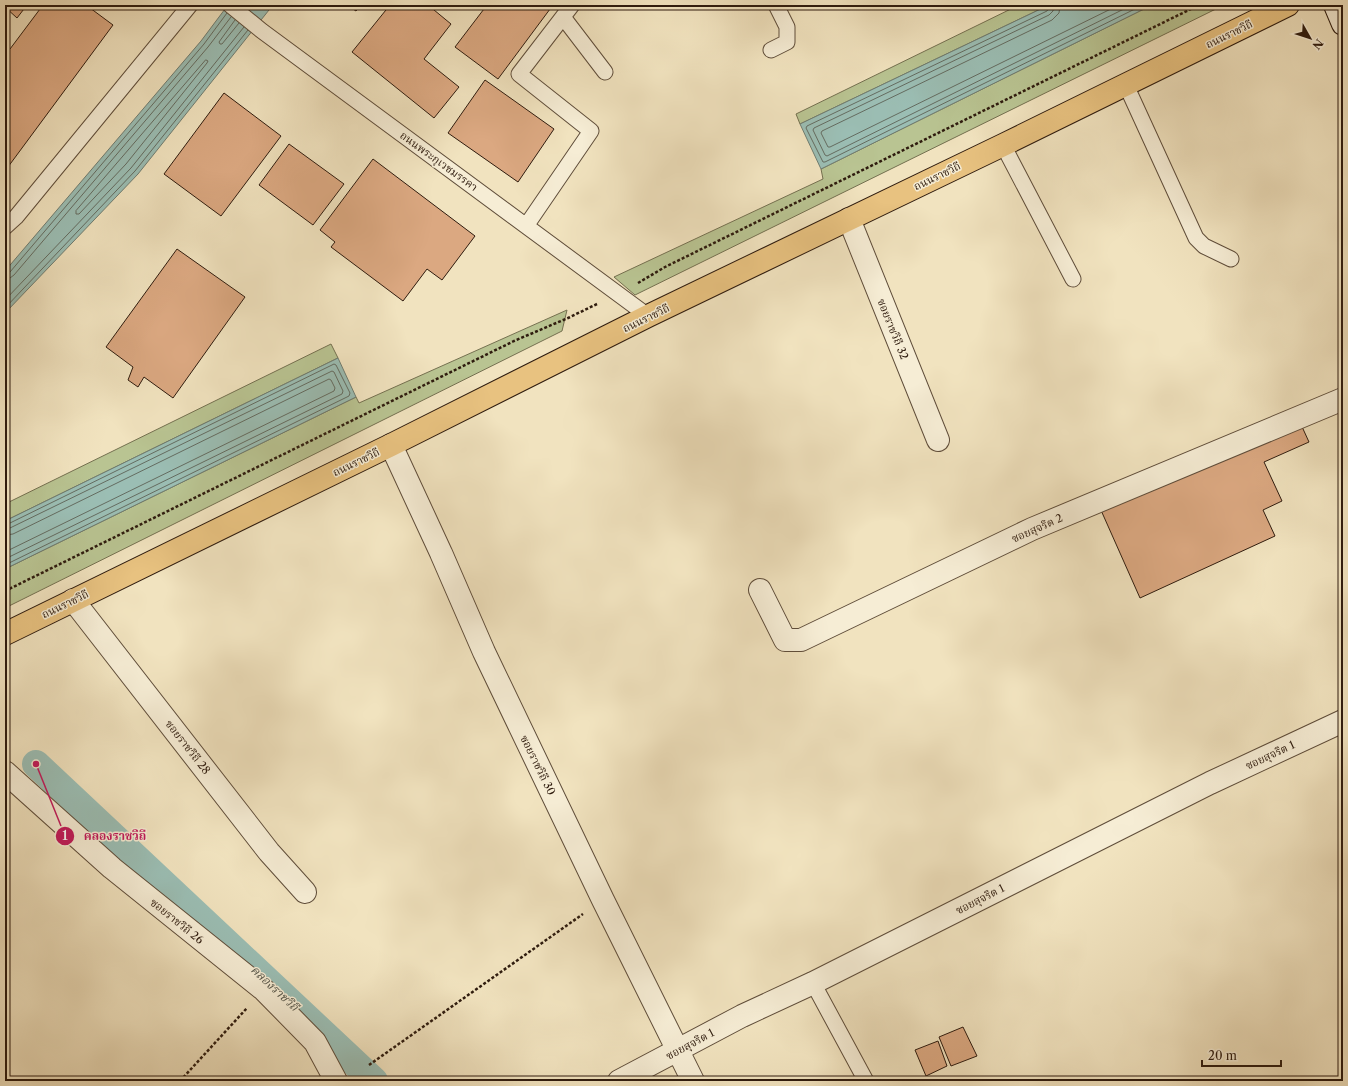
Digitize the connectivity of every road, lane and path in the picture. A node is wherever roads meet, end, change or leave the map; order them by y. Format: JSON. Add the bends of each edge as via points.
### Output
{"nodes":[{"id":1,"x":190,"y":5,"type":"edge"},
{"id":2,"x":230,"y":5,"type":"edge"},
{"id":3,"x":776,"y":5,"type":"edge"},
{"id":4,"x":1199,"y":5,"type":"edge"},
{"id":5,"x":1288,"y":5,"type":"edge"},
{"id":6,"x":1335,"y":5,"type":"edge"},
{"id":7,"x":567,"y":11,"type":"edge"},
{"id":8,"x":1343,"y":24,"type":"edge"},
{"id":9,"x":771,"y":50,"type":"dead end"},
{"id":10,"x":605,"y":72,"type":"dead end"},
{"id":11,"x":1126,"y":85,"type":"junction"},
{"id":12,"x":1003,"y":145,"type":"junction"},
{"id":13,"x":849,"y":218,"type":"junction"},
{"id":14,"x":526,"y":226,"type":"junction"},
{"id":15,"x":5,"y":227,"type":"edge"},
{"id":16,"x":1231,"y":259,"type":"dead end"},
{"id":17,"x":654,"y":275,"type":"dead end"},
{"id":18,"x":1073,"y":279,"type":"dead end"},
{"id":19,"x":648,"y":316,"type":"junction"},
{"id":20,"x":568,"y":318,"type":"dead end"},
{"id":21,"x":1343,"y":399,"type":"edge"},
{"id":22,"x":938,"y":440,"type":"dead end"},
{"id":23,"x":391,"y":445,"type":"junction"},
{"id":24,"x":760,"y":590,"type":"dead end"},
{"id":25,"x":5,"y":591,"type":"edge"},
{"id":26,"x":73,"y":600,"type":"junction"},
{"id":27,"x":5,"y":634,"type":"edge"},
{"id":28,"x":1343,"y":721,"type":"edge"},
{"id":29,"x":5,"y":772,"type":"edge"},
{"id":30,"x":305,"y":892,"type":"dead end"},
{"id":31,"x":603,"y":900,"type":"junction"},
{"id":32,"x":813,"y":983,"type":"junction"},
{"id":33,"x":264,"y":990,"type":"junction"},
{"id":34,"x":678,"y":1050,"type":"junction"},
{"id":35,"x":369,"y":1064,"type":"dead end"},
{"id":36,"x":180,"y":1081,"type":"edge"},
{"id":37,"x":336,"y":1081,"type":"edge"},
{"id":38,"x":619,"y":1081,"type":"edge"},
{"id":39,"x":693,"y":1081,"type":"edge"},
{"id":40,"x":866,"y":1081,"type":"edge"}],
"edges":[{"from":1,"to":15,"type":"lane","via":[[16,217]]},
{"from":2,"to":14,"type":"lane","name":"ถนนพระกุเวชมรรคา"},
{"from":3,"to":9,"type":"lane","via":[[787,27],[787,42]]},
{"from":4,"to":17,"type":"path","via":[[665,267]]},
{"from":5,"to":11,"type":"main road","name":"ถนนราชวิถี"},
{"from":6,"to":8,"type":"street"},
{"from":7,"to":10,"type":"lane"},
{"from":7,"to":14,"type":"lane","via":[[519,74],[592,131]]},
{"from":11,"to":12,"type":"main road","name":"ถนนราชวิถี"},
{"from":11,"to":16,"type":"lane","via":[[1196,238],[1204,246]]},
{"from":12,"to":13,"type":"main road","name":"ถนนราชวิถี"},
{"from":12,"to":18,"type":"lane"},
{"from":13,"to":19,"type":"main road","name":"ถนนราชวิถี"},
{"from":13,"to":22,"type":"street","name":"ซอยราชวิถี 32"},
{"from":14,"to":19,"type":"lane","name":"ถนนพระกุเวชมรรคา"},
{"from":19,"to":23,"type":"main road","name":"ถนนราชวิถี"},
{"from":20,"to":25,"type":"path","via":[[514,341]]},
{"from":21,"to":24,"type":"street","name":"ซอยสุจริต 2","via":[[1032,529],[801,640],[785,640]]},
{"from":23,"to":26,"type":"main road","name":"ถนนราชวิถี"},
{"from":23,"to":31,"type":"street","name":"ซอยราชวิถี 30","via":[[484,652]]},
{"from":26,"to":27,"type":"main road","name":"ถนนราชวิถี"},
{"from":26,"to":30,"type":"street","name":"ซอยราชวิถี 28","via":[[269,852]]},
{"from":28,"to":32,"type":"street","name":"ซอยสุจริต 1","via":[[1210,783]]},
{"from":29,"to":33,"type":"street","name":"ซอยราชวิถี 26","via":[[112,868]]},
{"from":31,"to":34,"type":"street","name":"ซอยราชวิถี 30"},
{"from":31,"to":35,"type":"path"},
{"from":32,"to":34,"type":"street","name":"ซอยสุจริต 1","via":[[742,1016]]},
{"from":32,"to":40,"type":"lane"},
{"from":33,"to":36,"type":"path"},
{"from":33,"to":37,"type":"street","name":"ซอยราชวิถี 26","via":[[315,1042]]},
{"from":34,"to":38,"type":"street","name":"ซอยสุจริต 1"},
{"from":34,"to":39,"type":"street","name":"ซอยราชวิถี 30"}]}
